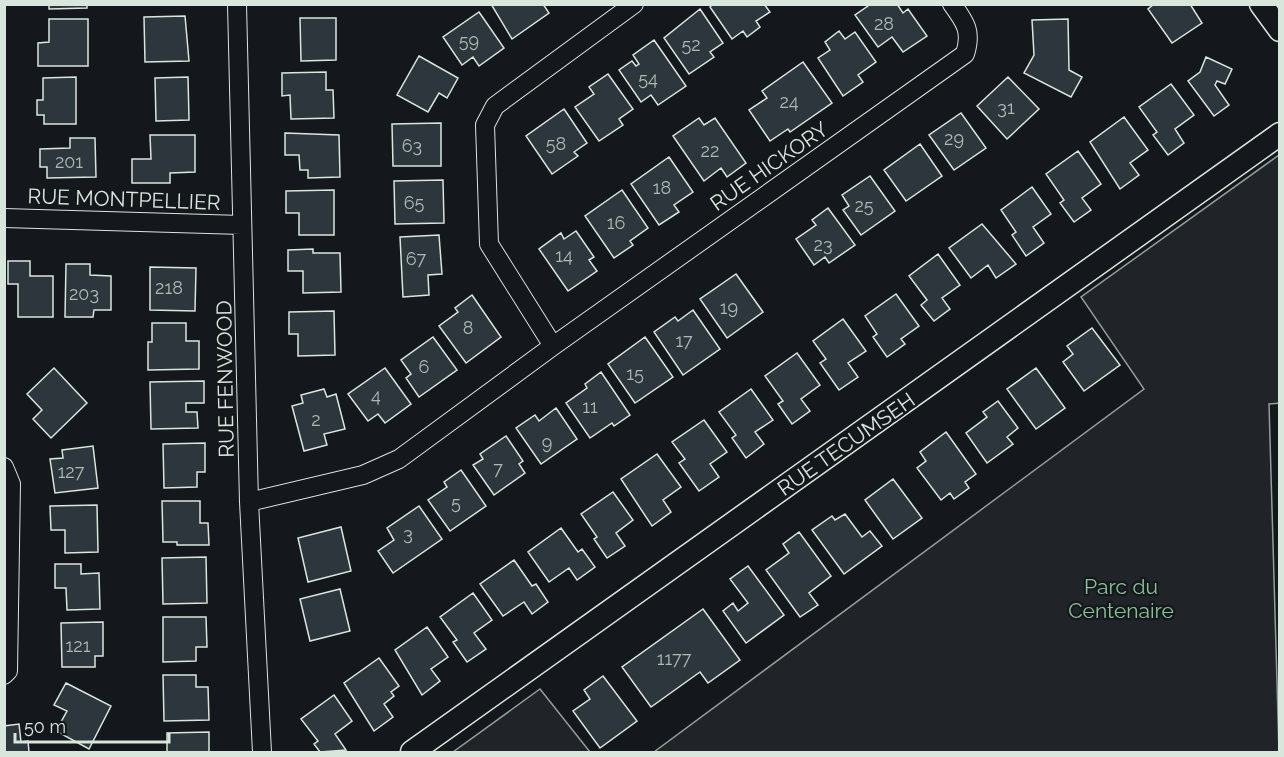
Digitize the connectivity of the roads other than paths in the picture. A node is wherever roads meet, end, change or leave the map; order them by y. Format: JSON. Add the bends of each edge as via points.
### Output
{"nodes":[{"id":1,"x":237,"y":4,"type":"edge"},
{"id":2,"x":634,"y":4,"type":"edge"},
{"id":3,"x":952,"y":4,"type":"edge"},
{"id":4,"x":1261,"y":4,"type":"edge"},
{"id":5,"x":1280,"y":30,"type":"edge"},
{"id":6,"x":1280,"y":134,"type":"edge"},
{"id":7,"x":4,"y":218,"type":"edge"},
{"id":8,"x":242,"y":225,"type":"junction"},
{"id":9,"x":553,"y":346,"type":"junction"},
{"id":10,"x":4,"y":467,"type":"edge"},
{"id":11,"x":249,"y":502,"type":"junction"},
{"id":12,"x":4,"y":675,"type":"edge"},
{"id":13,"x":262,"y":753,"type":"edge"},
{"id":14,"x":412,"y":753,"type":"edge"}],
"edges":[{"from":1,"to":8,"type":"street","name":"RUE FENWOOD"},
{"from":2,"to":9,"type":"street","via":[[495,105],[484,125],[489,244]]},
{"from":3,"to":9,"type":"street","name":"RUE HICKORY","via":[[968,26],[970,38],[965,54]]},
{"from":4,"to":5,"type":"street"},
{"from":6,"to":14,"type":"street","name":"RUE TECUMSEH"},
{"from":7,"to":8,"type":"street","name":"RUE MONTPELLIER"},
{"from":8,"to":11,"type":"street","name":"RUE FENWOOD"},
{"from":9,"to":11,"type":"street","name":"RUE HICKORY","via":[[399,459],[363,475]]},
{"from":10,"to":12,"type":"street","via":[[11,484],[8,671]]},
{"from":11,"to":13,"type":"street","name":"RUE FENWOOD"}]}
